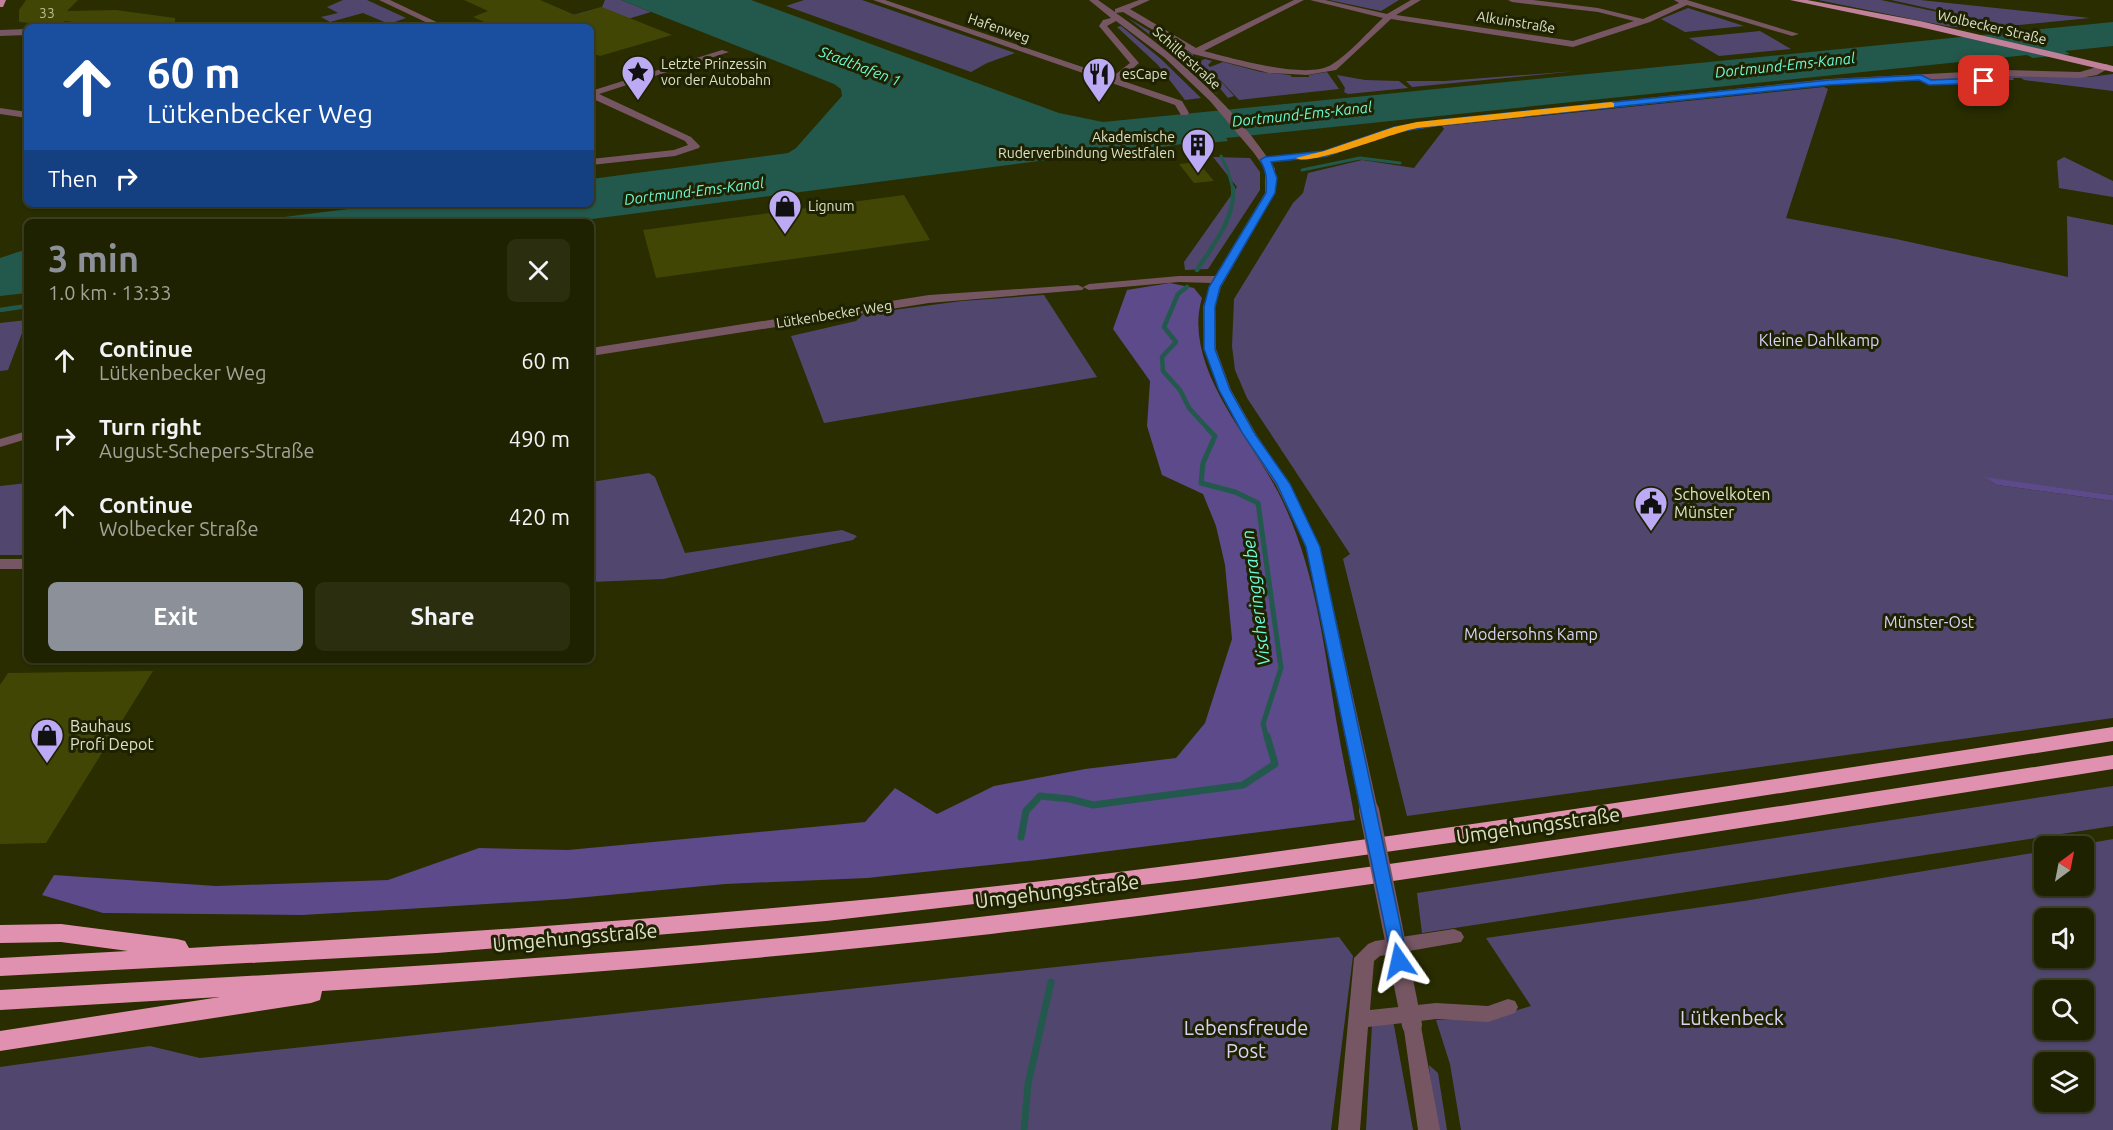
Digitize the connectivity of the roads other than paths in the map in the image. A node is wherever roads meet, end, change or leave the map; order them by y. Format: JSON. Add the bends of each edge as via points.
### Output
{"nodes":[{"id":1,"x":2,"y":0,"type":"edge"},
{"id":2,"x":383,"y":0,"type":"edge"},
{"id":3,"x":877,"y":0,"type":"edge"},
{"id":4,"x":1093,"y":0,"type":"edge"},
{"id":5,"x":1146,"y":0,"type":"edge"},
{"id":6,"x":1300,"y":0,"type":"edge"},
{"id":7,"x":1314,"y":0,"type":"edge"},
{"id":8,"x":1417,"y":0,"type":"edge"},
{"id":9,"x":1512,"y":0,"type":"edge"},
{"id":10,"x":1794,"y":0,"type":"edge"},
{"id":11,"x":1682,"y":2,"type":"edge"},
{"id":12,"x":0,"y":5,"type":"edge"},
{"id":13,"x":1118,"y":14,"type":"junction"},
{"id":14,"x":1389,"y":17,"type":"junction"},
{"id":15,"x":1642,"y":21,"type":"junction"},
{"id":16,"x":435,"y":24,"type":"edge"},
{"id":17,"x":24,"y":32,"type":"edge"},
{"id":18,"x":0,"y":33,"type":"edge"},
{"id":19,"x":1795,"y":34,"type":"dead end"},
{"id":20,"x":725,"y":51,"type":"dead end"},
{"id":21,"x":1196,"y":52,"type":"junction"},
{"id":22,"x":2110,"y":68,"type":"edge"},
{"id":23,"x":1921,"y":77,"type":"junction"},
{"id":24,"x":1113,"y":81,"type":"junction"},
{"id":25,"x":2036,"y":82,"type":"dead end"},
{"id":26,"x":594,"y":93,"type":"edge"},
{"id":27,"x":594,"y":95,"type":"edge"},
{"id":28,"x":0,"y":111,"type":"edge"},
{"id":29,"x":1184,"y":113,"type":"dead end"},
{"id":30,"x":24,"y":115,"type":"edge"},
{"id":31,"x":1265,"y":160,"type":"junction"},
{"id":32,"x":594,"y":162,"type":"edge"},
{"id":33,"x":1217,"y":280,"type":"junction"},
{"id":34,"x":594,"y":352,"type":"edge"},
{"id":35,"x":24,"y":436,"type":"edge"},
{"id":36,"x":0,"y":443,"type":"edge"},
{"id":37,"x":0,"y":564,"type":"edge"},
{"id":38,"x":24,"y":564,"type":"edge"},
{"id":39,"x":2113,"y":734,"type":"edge"},
{"id":40,"x":2113,"y":762,"type":"edge"},
{"id":41,"x":0,"y":934,"type":"edge"},
{"id":42,"x":1454,"y":937,"type":"dead end"},
{"id":43,"x":220,"y":954,"type":"junction"},
{"id":44,"x":0,"y":967,"type":"edge"},
{"id":45,"x":425,"y":975,"type":"junction"},
{"id":46,"x":0,"y":1000,"type":"edge"},
{"id":47,"x":1508,"y":1007,"type":"dead end"},
{"id":48,"x":1360,"y":1019,"type":"junction"},
{"id":49,"x":0,"y":1041,"type":"edge"},
{"id":50,"x":1349,"y":1130,"type":"edge"},
{"id":51,"x":1429,"y":1130,"type":"edge"}],
"edges":[{"from":1,"to":12,"type":"main road"},
{"from":2,"to":16,"type":"street"},
{"from":3,"to":24,"type":"street","name":"Hafenweg"},
{"from":4,"to":13,"type":"street","name":"Schillerstraße"},
{"from":5,"to":13,"type":"street"},
{"from":6,"to":21,"type":"street"},
{"from":7,"to":14,"type":"street","name":"Alkuinstraße"},
{"from":8,"to":14,"type":"street"},
{"from":9,"to":15,"type":"street","via":[[1598,10]]},
{"from":10,"to":22,"type":"main road","name":"Wolbecker Straße"},
{"from":11,"to":15,"type":"street"},
{"from":11,"to":19,"type":"street"},
{"from":13,"to":21,"type":"street","name":"Schillerstraße"},
{"from":13,"to":24,"type":"street","via":[[1103,26],[1135,63]]},
{"from":13,"to":31,"type":"street","name":"Schillerstraße","via":[[1217,104]]},
{"from":14,"to":15,"type":"street","name":"Alkuinstraße","via":[[1573,44]]},
{"from":14,"to":21,"type":"street","name":"Schillerstraße","via":[[1349,55],[1326,70],[1276,72]]},
{"from":17,"to":18,"type":"street"},
{"from":20,"to":26,"type":"street"},
{"from":22,"to":23,"type":"street","via":[[2080,75]]},
{"from":23,"to":25,"type":"street","via":[[1929,83]]},
{"from":23,"to":31,"type":"street","via":[[1829,82],[1417,125],[1326,154]]},
{"from":24,"to":29,"type":"street","name":"Hafenweg","via":[[1179,103]]},
{"from":27,"to":32,"type":"street","via":[[688,139],[695,146],[675,153]]},
{"from":28,"to":30,"type":"street"},
{"from":31,"to":33,"type":"street","via":[[1272,178],[1270,193]]},
{"from":33,"to":34,"type":"street","name":"Lütkenbecker Weg","via":[[1179,279],[929,299]]},
{"from":33,"to":51,"type":"street","bridge":true,"via":[[1209,307],[1208,331],[1214,366],[1249,434],[1283,484],[1313,547],[1412,1025]]},
{"from":35,"to":36,"type":"street"},
{"from":37,"to":38,"type":"street"},
{"from":39,"to":43,"type":"highway","name":"Umgehungsstraße","via":[[1194,871],[826,912],[437,944]]},
{"from":40,"to":45,"type":"highway","name":"Umgehungsstraße","via":[[1202,900],[829,942]]},
{"from":41,"to":43,"type":"highway","via":[[61,933]]},
{"from":42,"to":48,"type":"street","via":[[1375,949],[1364,958]]},
{"from":43,"to":44,"type":"highway","name":"Umgehungsstraße"},
{"from":45,"to":46,"type":"highway","name":"Umgehungsstraße"},
{"from":45,"to":49,"type":"highway"},
{"from":47,"to":48,"type":"street","via":[[1488,1014],[1436,1011]]},
{"from":48,"to":50,"type":"street"}]}
